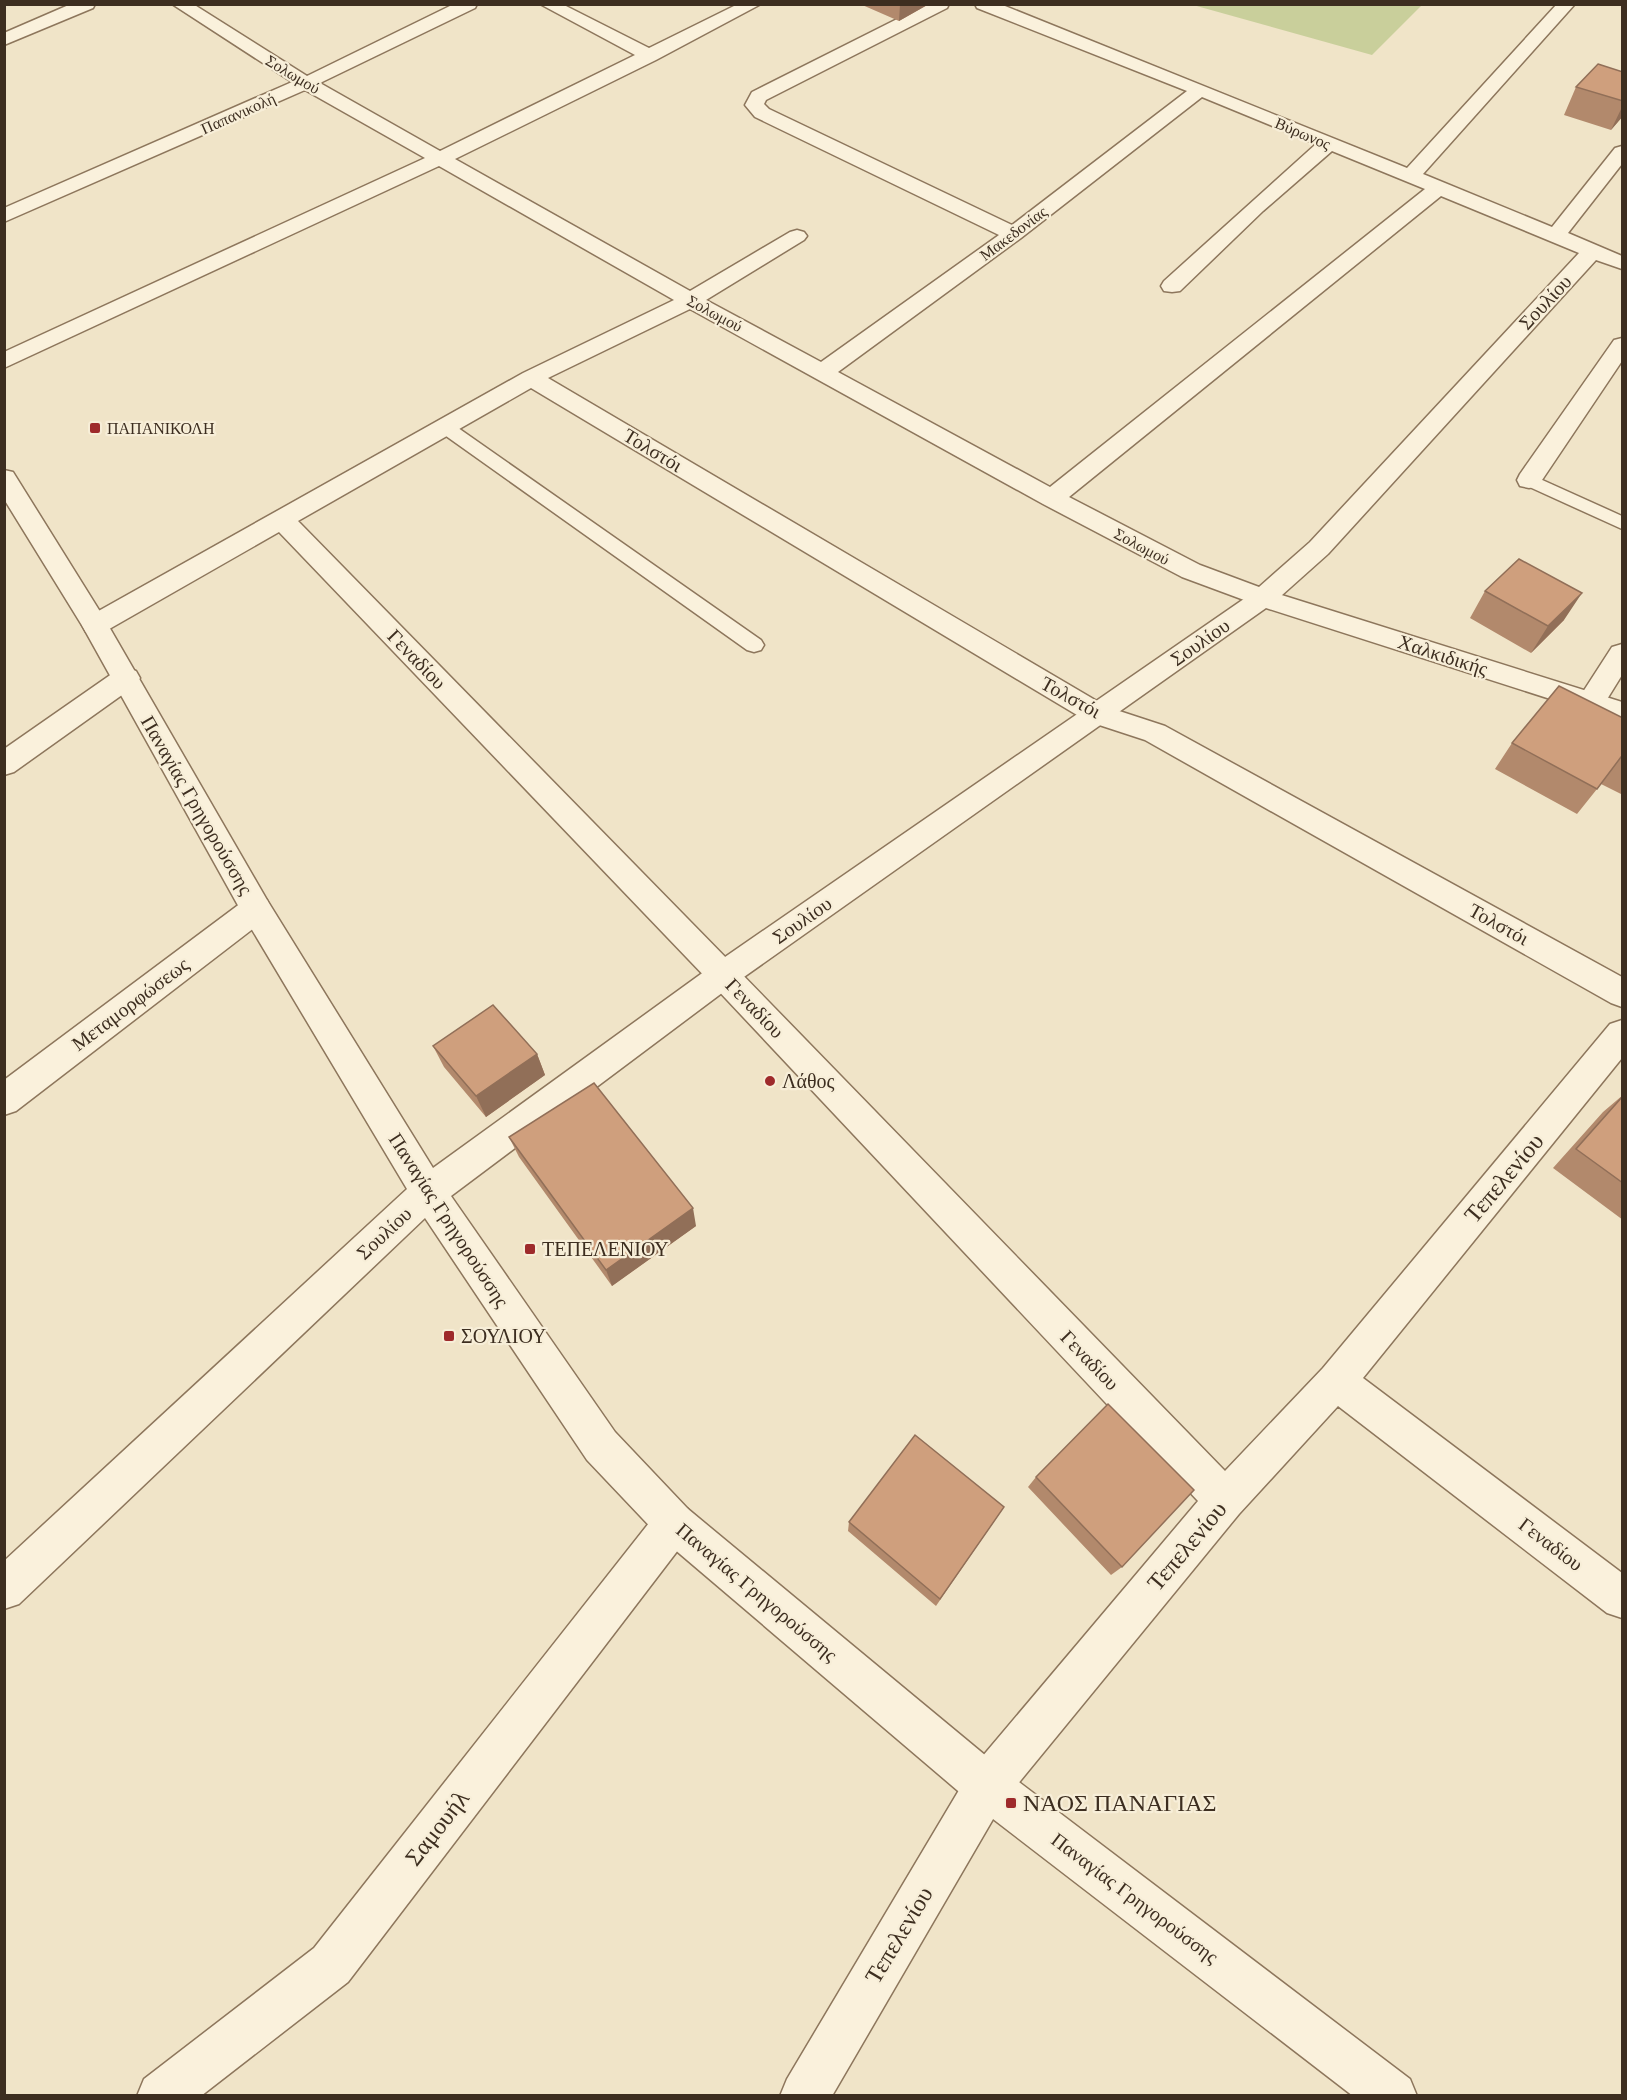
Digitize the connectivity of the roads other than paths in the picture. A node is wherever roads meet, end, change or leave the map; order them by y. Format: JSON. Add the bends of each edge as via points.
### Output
{"nodes":[{"id":1,"x":87,"y":4,"type":"edge"},
{"id":2,"x":180,"y":4,"type":"edge"},
{"id":3,"x":469,"y":4,"type":"edge"},
{"id":4,"x":548,"y":4,"type":"edge"},
{"id":5,"x":753,"y":4,"type":"edge"},
{"id":6,"x":941,"y":4,"type":"edge"},
{"id":7,"x":983,"y":4,"type":"edge"},
{"id":8,"x":1567,"y":4,"type":"edge"},
{"id":9,"x":4,"y":40,"type":"edge"},
{"id":10,"x":651,"y":56,"type":"junction"},
{"id":11,"x":306,"y":82,"type":"junction"},
{"id":12,"x":1200,"y":90,"type":"junction"},
{"id":13,"x":1328,"y":144,"type":"junction"},
{"id":14,"x":1623,"y":152,"type":"edge"},
{"id":15,"x":439,"y":159,"type":"junction"},
{"id":16,"x":1411,"y":176,"type":"junction"},
{"id":17,"x":1437,"y":189,"type":"junction"},
{"id":18,"x":4,"y":216,"type":"edge"},
{"id":19,"x":1014,"y":234,"type":"junction"},
{"id":20,"x":797,"y":236,"type":"dead end"},
{"id":21,"x":1556,"y":236,"type":"junction"},
{"id":22,"x":1592,"y":250,"type":"junction"},
{"id":23,"x":1623,"y":262,"type":"edge"},
{"id":24,"x":1172,"y":286,"type":"dead end"},
{"id":25,"x":690,"y":300,"type":"junction"},
{"id":26,"x":1623,"y":345,"type":"edge"},
{"id":27,"x":4,"y":361,"type":"edge"},
{"id":28,"x":823,"y":372,"type":"junction"},
{"id":29,"x":531,"y":378,"type":"junction"},
{"id":30,"x":446,"y":427,"type":"junction"},
{"id":31,"x":1529,"y":480,"type":"joint"},
{"id":32,"x":8,"y":493,"type":"edge"},
{"id":33,"x":1052,"y":498,"type":"junction"},
{"id":34,"x":282,"y":520,"type":"junction"},
{"id":35,"x":1623,"y":523,"type":"edge"},
{"id":36,"x":1263,"y":598,"type":"junction"},
{"id":37,"x":95,"y":625,"type":"junction"},
{"id":38,"x":754,"y":645,"type":"dead end"},
{"id":39,"x":1623,"y":654,"type":"edge"},
{"id":40,"x":126,"y":678,"type":"junction"},
{"id":41,"x":1591,"y":702,"type":"junction"},
{"id":42,"x":1623,"y":712,"type":"edge"},
{"id":43,"x":1096,"y":714,"type":"junction"},
{"id":44,"x":4,"y":765,"type":"edge"},
{"id":45,"x":256,"y":909,"type":"junction"},
{"id":46,"x":723,"y":975,"type":"junction"},
{"id":47,"x":1623,"y":993,"type":"edge"},
{"id":48,"x":1623,"y":1034,"type":"edge"},
{"id":49,"x":4,"y":1100,"type":"edge"},
{"id":50,"x":428,"y":1192,"type":"junction"},
{"id":51,"x":1336,"y":1381,"type":"junction"},
{"id":52,"x":1225,"y":1500,"type":"junction"},
{"id":53,"x":674,"y":1523,"type":"junction"},
{"id":54,"x":4,"y":1589,"type":"edge"},
{"id":55,"x":1623,"y":1598,"type":"edge"},
{"id":56,"x":987,"y":1786,"type":"junction"},
{"id":57,"x":161,"y":2096,"type":"edge"},
{"id":58,"x":804,"y":2096,"type":"edge"},
{"id":59,"x":1393,"y":2096,"type":"edge"}],
"edges":[{"from":1,"to":9,"type":"street"},
{"from":2,"to":11,"type":"street","name":"Σολωμού"},
{"from":3,"to":11,"type":"street","name":"Παπανικολή"},
{"from":4,"to":10,"type":"street"},
{"from":5,"to":10,"type":"street"},
{"from":6,"to":19,"type":"street","via":[[759,96],[754,105],[762,113]]},
{"from":7,"to":12,"type":"street","name":"Βύρωνος"},
{"from":8,"to":16,"type":"street"},
{"from":10,"to":15,"type":"street"},
{"from":11,"to":15,"type":"street","name":"Σολωμού"},
{"from":11,"to":18,"type":"street","name":"Παπανικολή"},
{"from":12,"to":13,"type":"street","name":"Βύρωνος"},
{"from":12,"to":19,"type":"street","name":"Μακεδονίας"},
{"from":13,"to":16,"type":"street","name":"Βύρωνος"},
{"from":13,"to":24,"type":"street"},
{"from":14,"to":21,"type":"street"},
{"from":15,"to":25,"type":"street","name":"Σολωμού"},
{"from":15,"to":27,"type":"street"},
{"from":16,"to":17,"type":"street","name":"Βύρωνος"},
{"from":17,"to":21,"type":"street","name":"Βύρωνος"},
{"from":17,"to":33,"type":"street"},
{"from":19,"to":28,"type":"street","name":"Μακεδονίας"},
{"from":20,"to":25,"type":"street"},
{"from":21,"to":22,"type":"street","name":"Βύρωνος"},
{"from":22,"to":23,"type":"street","name":"Βύρωνος"},
{"from":22,"to":36,"type":"street","name":"Σουλίου","via":[[1318,548]]},
{"from":25,"to":28,"type":"street","name":"Σολωμού"},
{"from":25,"to":29,"type":"street"},
{"from":26,"to":31,"type":"street"},
{"from":28,"to":33,"type":"street","name":"Σολωμού"},
{"from":29,"to":30,"type":"street"},
{"from":29,"to":43,"type":"street","name":"Τολστόι"},
{"from":30,"to":34,"type":"street"},
{"from":30,"to":38,"type":"lane"},
{"from":31,"to":35,"type":"lane"},
{"from":32,"to":37,"type":"street","name":"Παναγίας Γρηγορούσσης"},
{"from":33,"to":36,"type":"street","name":"Σολωμού","via":[[1191,571]]},
{"from":34,"to":37,"type":"street"},
{"from":34,"to":46,"type":"street","name":"Γεναδίου"},
{"from":36,"to":41,"type":"street","name":"Χαλκιδικής"},
{"from":36,"to":43,"type":"street","name":"Σουλίου"},
{"from":37,"to":40,"type":"street","name":"Παναγίας Γρηγορούσσης"},
{"from":39,"to":41,"type":"street"},
{"from":40,"to":44,"type":"street"},
{"from":40,"to":45,"type":"street","name":"Παναγίας Γρηγορούσσης"},
{"from":41,"to":42,"type":"street","name":"Χαλκιδικής"},
{"from":43,"to":46,"type":"street","name":"Σουλίου"},
{"from":43,"to":47,"type":"street","name":"Τολστόι","via":[[1155,733]]},
{"from":45,"to":49,"type":"street","name":"Μεταμορφώσεως"},
{"from":45,"to":50,"type":"street","name":"Παναγίας Γρηγορούσσης"},
{"from":46,"to":50,"type":"street","name":"Σουλίου"},
{"from":46,"to":52,"type":"street","name":"Γεναδίου"},
{"from":48,"to":51,"type":"street","name":"Τεπελενίου"},
{"from":50,"to":53,"type":"street","name":"Παναγίας Γρηγορούσσης","via":[[601,1446]]},
{"from":50,"to":54,"type":"street","name":"Σουλίου"},
{"from":51,"to":52,"type":"street","name":"Τεπελενίου"},
{"from":51,"to":55,"type":"street","name":"Γεναδίου"},
{"from":52,"to":56,"type":"street","name":"Τεπελενίου"},
{"from":53,"to":56,"type":"street","name":"Παναγίας Γρηγορούσσης"},
{"from":53,"to":57,"type":"street","name":"Σαμουήλ","via":[[331,1965]]},
{"from":56,"to":58,"type":"street","name":"Τεπελενίου"},
{"from":56,"to":59,"type":"street","name":"Παναγίας Γρηγορούσσης"}]}
